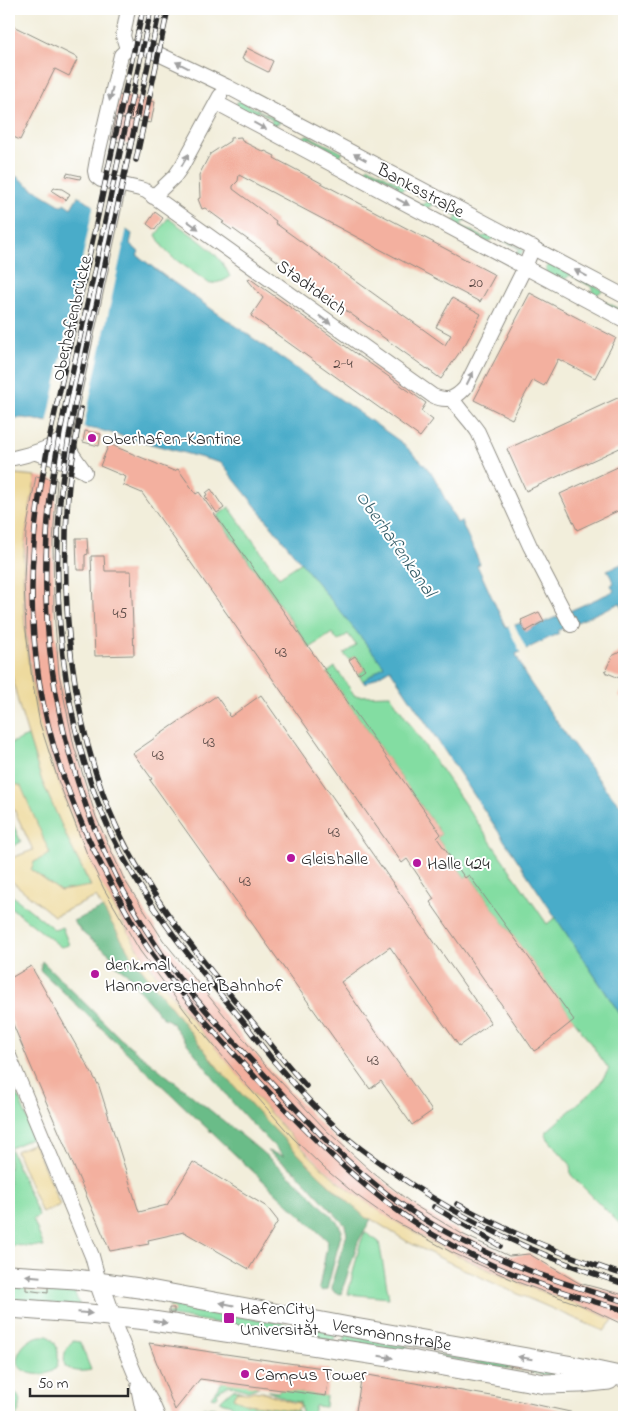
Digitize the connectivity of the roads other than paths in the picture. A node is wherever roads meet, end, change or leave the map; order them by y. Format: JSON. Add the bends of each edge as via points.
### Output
{"nodes":[{"id":1,"x":128,"y":9,"type":"edge"},
{"id":2,"x":127,"y":49,"type":"junction"},
{"id":3,"x":226,"y":86,"type":"junction"},
{"id":4,"x":217,"y":103,"type":"junction"},
{"id":5,"x":120,"y":184,"type":"junction"},
{"id":6,"x":153,"y":197,"type":"junction"},
{"id":7,"x":533,"y":247,"type":"junction"},
{"id":8,"x":525,"y":267,"type":"junction"},
{"id":9,"x":624,"y":296,"type":"edge"},
{"id":10,"x":624,"y":320,"type":"edge"},
{"id":11,"x":452,"y":398,"type":"junction"},
{"id":12,"x":64,"y":439,"type":"junction"},
{"id":13,"x":36,"y":453,"type":"junction"},
{"id":14,"x":9,"y":459,"type":"edge"},
{"id":15,"x":568,"y":619,"type":"dead end"},
{"id":16,"x":9,"y":1056,"type":"edge"},
{"id":17,"x":9,"y":1275,"type":"edge"},
{"id":18,"x":99,"y":1282,"type":"junction"},
{"id":19,"x":9,"y":1308,"type":"edge"},
{"id":20,"x":111,"y":1316,"type":"junction"},
{"id":21,"x":135,"y":1374,"type":"junction"},
{"id":22,"x":624,"y":1379,"type":"edge"},
{"id":23,"x":146,"y":1417,"type":"edge"},
{"id":24,"x":158,"y":1417,"type":"edge"}],
"edges":[{"from":1,"to":2,"type":"street","via":[[123,36]]},
{"from":3,"to":2,"type":"street","name":"Banksstraße","one_way":true,"via":[[146,48]]},
{"from":2,"to":5,"type":"street","name":"Stadtdeich","one_way":true,"via":[[120,58],[95,171],[101,180]]},
{"from":3,"to":4,"type":"street"},
{"from":7,"to":3,"type":"street","name":"Banksstraße","one_way":true},
{"from":6,"to":4,"type":"street","one_way":true,"via":[[175,176]]},
{"from":4,"to":8,"type":"street","name":"Banksstraße","one_way":true},
{"from":5,"to":6,"type":"street","name":"Stadtdeich","via":[[140,188]]},
{"from":5,"to":12,"type":"street","name":"Oberhafenbrücke"},
{"from":6,"to":11,"type":"street","name":"Stadtdeich","one_way":true,"via":[[432,396],[444,400]]},
{"from":7,"to":8,"type":"street"},
{"from":9,"to":7,"type":"street","name":"Banksstraße","one_way":true},
{"from":8,"to":10,"type":"street","name":"Banksstraße"},
{"from":11,"to":8,"type":"street","one_way":true,"via":[[465,388]]},
{"from":11,"to":15,"type":"street","via":[[478,432],[530,546]]},
{"from":12,"to":13,"type":"street"},
{"from":12,"to":13,"type":"street","via":[[85,472]]},
{"from":13,"to":14,"type":"street"},
{"from":16,"to":18,"type":"street","via":[[92,1256]]},
{"from":18,"to":17,"type":"main road","name":"Versmannstraße","one_way":true},
{"from":18,"to":20,"type":"main road"},
{"from":22,"to":18,"type":"main road","name":"Versmannstraße","one_way":true,"via":[[573,1366]]},
{"from":19,"to":20,"type":"main road","name":"Versmannstraße","one_way":true},
{"from":20,"to":21,"type":"street"},
{"from":20,"to":22,"type":"main road","name":"Versmannstraße","one_way":true,"via":[[416,1361],[545,1384]]},
{"from":21,"to":23,"type":"street"},
{"from":21,"to":24,"type":"street"}]}
